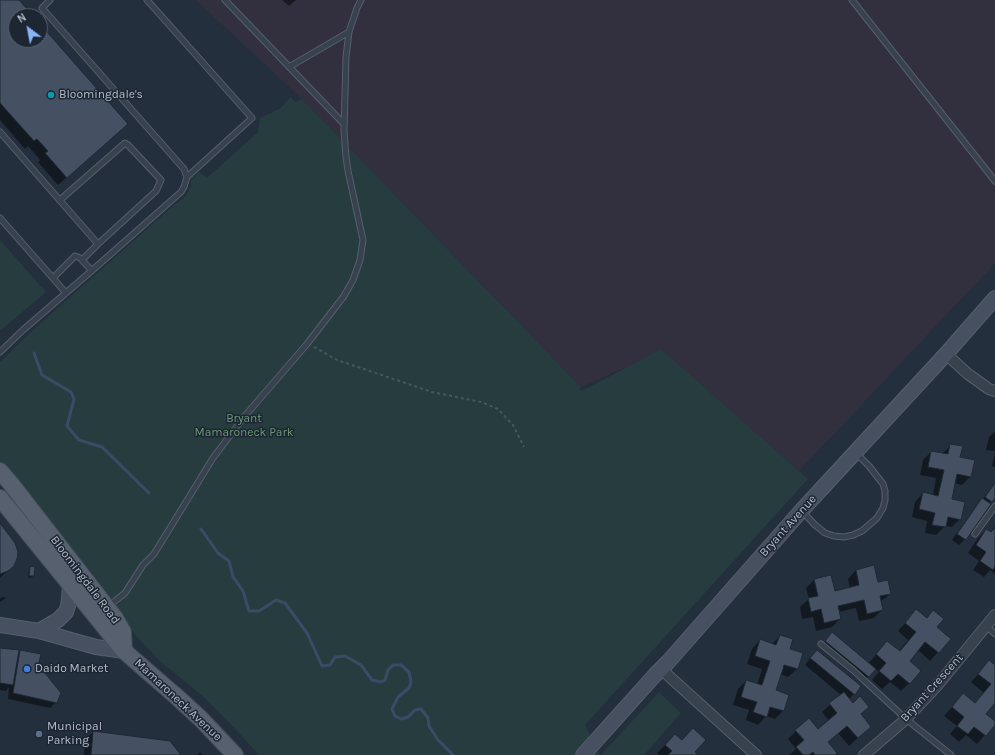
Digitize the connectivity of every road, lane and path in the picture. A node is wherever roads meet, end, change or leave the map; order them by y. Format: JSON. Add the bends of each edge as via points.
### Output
{"nodes":[{"id":1,"x":50,"y":0,"type":"edge"},
{"id":2,"x":147,"y":0,"type":"edge"},
{"id":3,"x":225,"y":0,"type":"edge"},
{"id":4,"x":361,"y":0,"type":"edge"},
{"id":5,"x":852,"y":0,"type":"edge"},
{"id":6,"x":349,"y":32,"type":"junction"},
{"id":7,"x":289,"y":67,"type":"junction"},
{"id":8,"x":344,"y":124,"type":"junction"},
{"id":9,"x":0,"y":132,"type":"edge"},
{"id":10,"x":187,"y":177,"type":"junction"},
{"id":11,"x":995,"y":181,"type":"edge"},
{"id":12,"x":60,"y":200,"type":"junction"},
{"id":13,"x":0,"y":218,"type":"edge"},
{"id":14,"x":98,"y":244,"type":"junction"},
{"id":15,"x":83,"y":259,"type":"junction"},
{"id":16,"x":92,"y":271,"type":"junction"},
{"id":17,"x":53,"y":278,"type":"junction"},
{"id":18,"x":66,"y":293,"type":"junction"},
{"id":19,"x":995,"y":298,"type":"edge"},
{"id":20,"x":307,"y":344,"type":"junction"},
{"id":21,"x":0,"y":352,"type":"edge"},
{"id":22,"x":946,"y":354,"type":"junction"},
{"id":23,"x":995,"y":392,"type":"edge"},
{"id":24,"x":524,"y":447,"type":"dead end"},
{"id":25,"x":855,"y":452,"type":"junction"},
{"id":26,"x":0,"y":471,"type":"edge"},
{"id":27,"x":0,"y":498,"type":"edge"},
{"id":28,"x":995,"y":506,"type":"edge"},
{"id":29,"x":801,"y":511,"type":"junction"},
{"id":30,"x":975,"y":534,"type":"dead end"},
{"id":31,"x":70,"y":585,"type":"junction"},
{"id":32,"x":108,"y":607,"type":"junction"},
{"id":33,"x":995,"y":615,"type":"edge"},
{"id":34,"x":0,"y":625,"type":"edge"},
{"id":35,"x":986,"y":626,"type":"junction"},
{"id":36,"x":39,"y":632,"type":"junction"},
{"id":37,"x":995,"y":634,"type":"edge"},
{"id":38,"x":821,"y":644,"type":"dead end"},
{"id":39,"x":124,"y":651,"type":"junction"},
{"id":40,"x":661,"y":669,"type":"junction"},
{"id":41,"x":906,"y":719,"type":"junction"},
{"id":42,"x":230,"y":751,"type":"edge"},
{"id":43,"x":583,"y":755,"type":"edge"},
{"id":44,"x":756,"y":755,"type":"edge"},
{"id":45,"x":864,"y":755,"type":"edge"},
{"id":46,"x":951,"y":755,"type":"edge"}],
"edges":[{"from":1,"to":10,"type":"lane","via":[[42,8],[184,169]]},
{"from":2,"to":10,"type":"lane","via":[[252,118]]},
{"from":3,"to":7,"type":"lane"},
{"from":4,"to":6,"type":"lane"},
{"from":5,"to":11,"type":"lane"},
{"from":6,"to":7,"type":"lane"},
{"from":6,"to":8,"type":"lane"},
{"from":7,"to":8,"type":"lane"},
{"from":8,"to":20,"type":"lane","via":[[348,171],[363,240],[360,260],[344,296]]},
{"from":9,"to":12,"type":"lane"},
{"from":10,"to":16,"type":"lane","via":[[181,192]]},
{"from":12,"to":14,"type":"lane"},
{"from":12,"to":14,"type":"lane","via":[[125,143],[161,180],[156,191]]},
{"from":13,"to":17,"type":"lane"},
{"from":14,"to":15,"type":"lane"},
{"from":15,"to":16,"type":"lane"},
{"from":15,"to":17,"type":"lane","via":[[75,256]]},
{"from":16,"to":18,"type":"lane"},
{"from":17,"to":18,"type":"lane"},
{"from":18,"to":21,"type":"lane"},
{"from":19,"to":22,"type":"street","name":"Bryant Avenue"},
{"from":20,"to":24,"type":"path","via":[[338,360],[432,392],[481,402],[498,409],[513,425]]},
{"from":20,"to":32,"type":"lane","via":[[244,417],[213,458],[154,554],[143,565],[125,593]]},
{"from":22,"to":23,"type":"street","via":[[968,374]]},
{"from":22,"to":25,"type":"street","name":"Bryant Avenue"},
{"from":25,"to":29,"type":"street","name":"Bryant Avenue"},
{"from":25,"to":29,"type":"lane","via":[[883,484],[885,500],[877,518],[862,531],[844,537],[825,533]]},
{"from":26,"to":32,"type":"main road","name":"Bloomingdale Road"},
{"from":27,"to":31,"type":"main road","name":"Bloomingdale Road"},
{"from":28,"to":30,"type":"lane"},
{"from":29,"to":40,"type":"street","name":"Bryant Avenue"},
{"from":31,"to":36,"type":"street","via":[[66,612]]},
{"from":31,"to":39,"type":"main road","name":"Bloomingdale Road"},
{"from":32,"to":39,"type":"main road","name":"Bloomingdale Road","via":[[123,632]]},
{"from":33,"to":35,"type":"street","name":"Bryant Crescent"},
{"from":34,"to":36,"type":"street","name":"Mamaroneck Avenue"},
{"from":35,"to":37,"type":"lane"},
{"from":35,"to":41,"type":"street","name":"Bryant Crescent"},
{"from":36,"to":39,"type":"street","name":"Mamaroneck Avenue"},
{"from":38,"to":41,"type":"lane"},
{"from":39,"to":42,"type":"main road","name":"Mamaroneck Avenue","via":[[178,697]]},
{"from":40,"to":43,"type":"street","name":"Bryant Avenue"},
{"from":40,"to":44,"type":"street"},
{"from":41,"to":45,"type":"street","name":"Bryant Crescent"},
{"from":41,"to":46,"type":"lane"}]}
